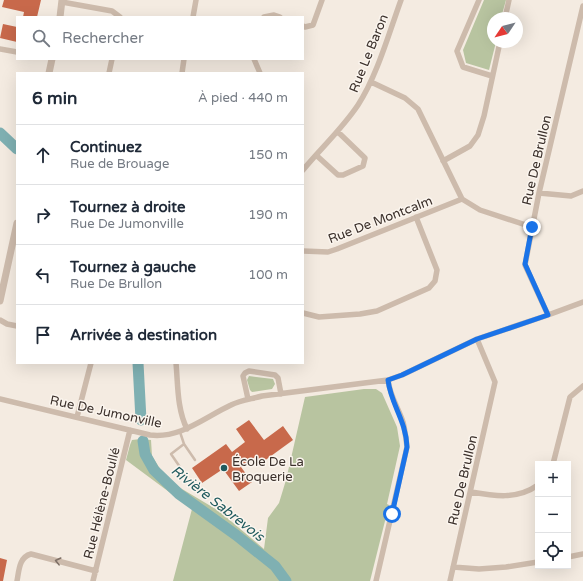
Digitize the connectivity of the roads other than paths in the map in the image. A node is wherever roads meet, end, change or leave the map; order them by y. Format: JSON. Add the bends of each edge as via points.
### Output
{"nodes":[{"id":1,"x":196,"y":0,"type":"edge"},
{"id":2,"x":322,"y":0,"type":"edge"},
{"id":3,"x":401,"y":0,"type":"edge"},
{"id":4,"x":479,"y":0,"type":"edge"},
{"id":5,"x":509,"y":0,"type":"edge"},
{"id":6,"x":62,"y":1,"type":"edge"},
{"id":7,"x":583,"y":6,"type":"edge"},
{"id":8,"x":506,"y":12,"type":"edge"},
{"id":9,"x":60,"y":16,"type":"edge"},
{"id":10,"x":119,"y":16,"type":"edge"},
{"id":11,"x":193,"y":16,"type":"edge"},
{"id":12,"x":267,"y":16,"type":"edge"},
{"id":13,"x":278,"y":16,"type":"edge"},
{"id":14,"x":304,"y":26,"type":"edge"},
{"id":15,"x":499,"y":48,"type":"edge"},
{"id":16,"x":0,"y":49,"type":"edge"},
{"id":17,"x":16,"y":52,"type":"edge"},
{"id":18,"x":50,"y":60,"type":"edge"},
{"id":19,"x":112,"y":60,"type":"edge"},
{"id":20,"x":184,"y":60,"type":"edge"},
{"id":21,"x":254,"y":60,"type":"edge"},
{"id":22,"x":49,"y":72,"type":"edge"},
{"id":23,"x":108,"y":72,"type":"edge"},
{"id":24,"x":182,"y":72,"type":"edge"},
{"id":25,"x":260,"y":72,"type":"edge"},
{"id":26,"x":492,"y":76,"type":"junction"},
{"id":27,"x":371,"y":82,"type":"junction"},
{"id":28,"x":338,"y":132,"type":"junction"},
{"id":29,"x":316,"y":155,"type":"junction"},
{"id":30,"x":443,"y":161,"type":"junction"},
{"id":31,"x":304,"y":169,"type":"edge"},
{"id":32,"x":583,"y":191,"type":"edge"},
{"id":33,"x":540,"y":193,"type":"junction"},
{"id":34,"x":462,"y":199,"type":"junction"},
{"id":35,"x":416,"y":217,"type":"junction"},
{"id":36,"x":532,"y":227,"type":"junction"},
{"id":37,"x":16,"y":228,"type":"edge"},
{"id":38,"x":304,"y":251,"type":"edge"},
{"id":39,"x":0,"y":301,"type":"edge"},
{"id":40,"x":583,"y":302,"type":"edge"},
{"id":41,"x":304,"y":313,"type":"edge"},
{"id":42,"x":548,"y":315,"type":"junction"},
{"id":43,"x":0,"y":320,"type":"edge"},
{"id":44,"x":16,"y":326,"type":"edge"},
{"id":45,"x":477,"y":339,"type":"junction"},
{"id":46,"x":91,"y":364,"type":"edge"},
{"id":47,"x":176,"y":364,"type":"edge"},
{"id":48,"x":388,"y":380,"type":"junction"},
{"id":49,"x":583,"y":386,"type":"edge"},
{"id":50,"x":281,"y":394,"type":"junction"},
{"id":51,"x":0,"y":399,"type":"edge"},
{"id":52,"x":248,"y":400,"type":"junction"},
{"id":53,"x":77,"y":417,"type":"junction"},
{"id":54,"x":187,"y":429,"type":"junction"},
{"id":55,"x":130,"y":430,"type":"junction"},
{"id":56,"x":180,"y":431,"type":"junction"},
{"id":57,"x":184,"y":444,"type":"junction"},
{"id":58,"x":195,"y":460,"type":"dead end"},
{"id":59,"x":554,"y":461,"type":"edge"},
{"id":60,"x":182,"y":470,"type":"dead end"},
{"id":61,"x":535,"y":487,"type":"edge"},
{"id":62,"x":471,"y":492,"type":"junction"},
{"id":63,"x":583,"y":554,"type":"edge"},
{"id":64,"x":571,"y":556,"type":"edge"},
{"id":65,"x":535,"y":562,"type":"edge"},
{"id":66,"x":453,"y":567,"type":"junction"},
{"id":67,"x":96,"y":571,"type":"junction"},
{"id":68,"x":17,"y":581,"type":"edge"},
{"id":69,"x":93,"y":581,"type":"edge"},
{"id":70,"x":376,"y":581,"type":"edge"},
{"id":71,"x":450,"y":581,"type":"edge"}],
"edges":[{"from":1,"to":11,"type":"street"},
{"from":2,"to":14,"type":"street","via":[[313,25]]},
{"from":3,"to":27,"type":"street","name":"Rue Le Baron"},
{"from":4,"to":26,"type":"street","via":[[457,51],[462,67]]},
{"from":5,"to":8,"type":"street"},
{"from":6,"to":9,"type":"street"},
{"from":6,"to":10,"type":"street","via":[[112,11]]},
{"from":7,"to":33,"type":"street","name":"Rue De Brullon"},
{"from":12,"to":13,"type":"street"},
{"from":15,"to":26,"type":"street"},
{"from":16,"to":17,"type":"street"},
{"from":18,"to":22,"type":"street"},
{"from":19,"to":23,"type":"street"},
{"from":20,"to":24,"type":"street"},
{"from":21,"to":25,"type":"street"},
{"from":26,"to":30,"type":"street","via":[[478,135],[470,146]]},
{"from":27,"to":28,"type":"street","name":"Rue Le Baron","via":[[359,104]]},
{"from":27,"to":30,"type":"street","via":[[405,98],[418,109]]},
{"from":28,"to":29,"type":"street","name":"Rue Le Baron"},
{"from":28,"to":29,"type":"street","via":[[365,158],[364,166],[338,175]]},
{"from":29,"to":31,"type":"street","name":"Rue Le Baron"},
{"from":30,"to":34,"type":"street"},
{"from":32,"to":33,"type":"street","via":[[571,196]]},
{"from":33,"to":36,"type":"street","name":"Rue De Brullon"},
{"from":34,"to":35,"type":"street","name":"Rue De Montcalm"},
{"from":34,"to":36,"type":"street","via":[[480,210]]},
{"from":35,"to":38,"type":"street","name":"Rue De Montcalm","via":[[328,252]]},
{"from":35,"to":41,"type":"street","via":[[437,270],[435,281],[429,288],[377,311],[319,317]]},
{"from":36,"to":42,"type":"street","name":"Rue De Brullon","via":[[525,264]]},
{"from":37,"to":39,"type":"street"},
{"from":40,"to":42,"type":"street","name":"Rue De Jumonville"},
{"from":42,"to":45,"type":"street","name":"Rue De Jumonville"},
{"from":43,"to":44,"type":"street"},
{"from":45,"to":48,"type":"street","name":"Rue De Jumonville"},
{"from":45,"to":62,"type":"street","name":"Rue De Brullon","via":[[495,382]]},
{"from":46,"to":53,"type":"street"},
{"from":47,"to":54,"type":"street","via":[[182,419]]},
{"from":48,"to":50,"type":"street","name":"Rue De Jumonville"},
{"from":48,"to":70,"type":"street","via":[[390,394],[406,436],[407,447]]},
{"from":49,"to":59,"type":"street","via":[[571,394]]},
{"from":50,"to":52,"type":"street","name":"Rue De Jumonville"},
{"from":50,"to":52,"type":"street","via":[[275,375],[249,371],[243,376]]},
{"from":51,"to":53,"type":"street","name":"Rue De Jumonville"},
{"from":52,"to":54,"type":"street","name":"Rue De Jumonville","via":[[233,404]]},
{"from":53,"to":55,"type":"street","name":"Rue De Jumonville"},
{"from":54,"to":56,"type":"street","name":"Rue De Jumonville"},
{"from":55,"to":56,"type":"street","name":"Rue De Jumonville","via":[[160,436]]},
{"from":55,"to":67,"type":"street","name":"Rue Hélène-Boullé"},
{"from":56,"to":57,"type":"lane"},
{"from":57,"to":58,"type":"lane"},
{"from":57,"to":60,"type":"lane","via":[[171,454]]},
{"from":61,"to":62,"type":"street","via":[[509,496]]},
{"from":62,"to":66,"type":"street","name":"Rue De Brullon"},
{"from":63,"to":64,"type":"street"},
{"from":65,"to":66,"type":"street","via":[[479,569]]},
{"from":66,"to":71,"type":"street","name":"Rue De Brullon"},
{"from":67,"to":68,"type":"street","one_way":true,"via":[[31,554],[22,559]]},
{"from":67,"to":69,"type":"street","name":"Rue Hélène-Boullé"}]}
